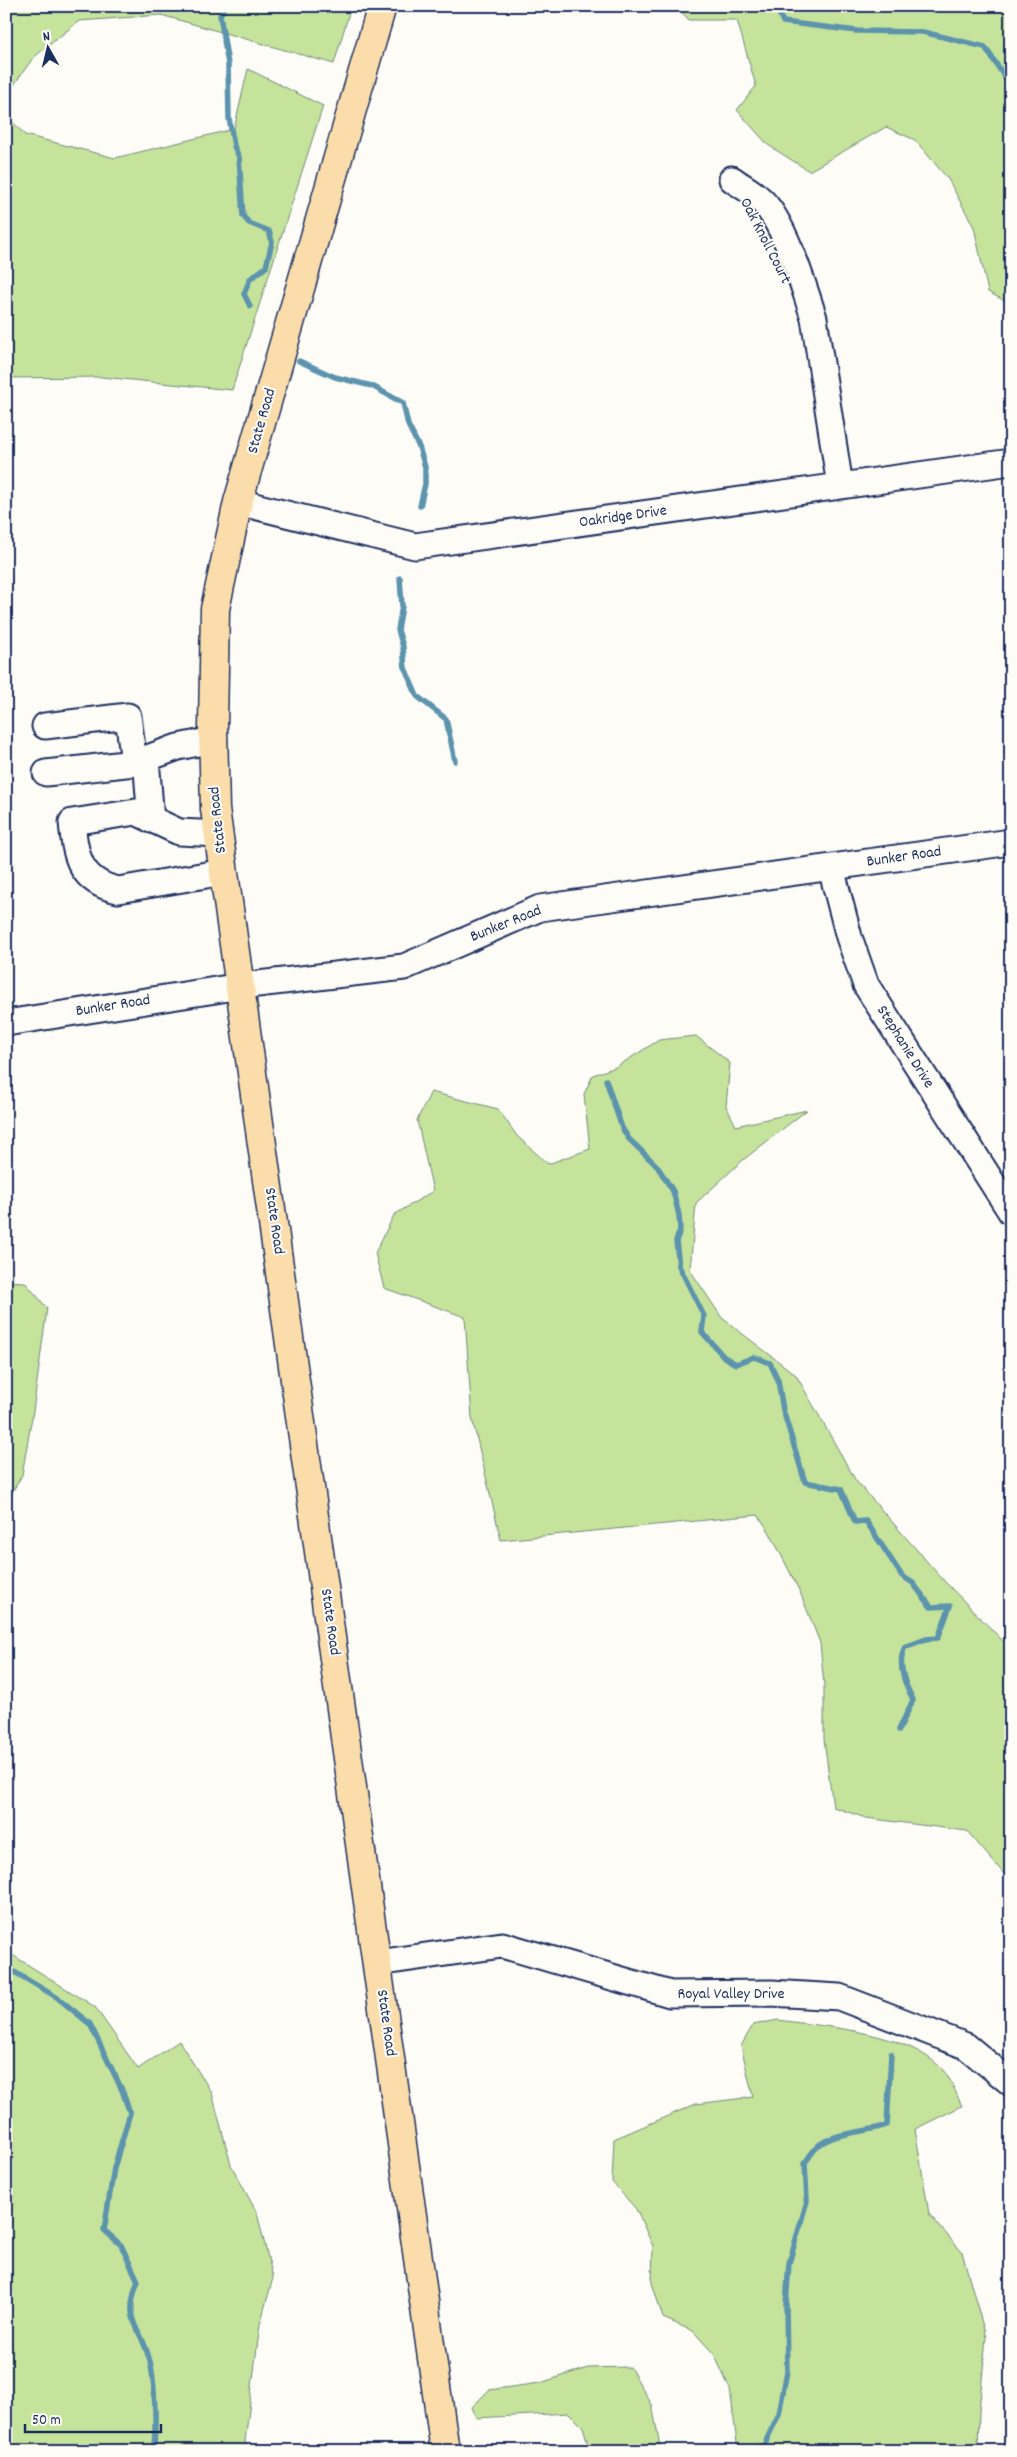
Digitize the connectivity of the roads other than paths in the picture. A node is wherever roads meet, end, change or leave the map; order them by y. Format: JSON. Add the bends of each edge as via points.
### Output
{"nodes":[{"id":1,"x":382,"y":6,"type":"edge"},
{"id":2,"x":1011,"y":462,"type":"edge"},
{"id":3,"x":832,"y":487,"type":"junction"},
{"id":4,"x":238,"y":502,"type":"junction"},
{"id":5,"x":44,"y":726,"type":"dead end"},
{"id":6,"x":213,"y":740,"type":"junction"},
{"id":7,"x":140,"y":761,"type":"junction"},
{"id":8,"x":46,"y":773,"type":"dead end"},
{"id":9,"x":151,"y":820,"type":"junction"},
{"id":10,"x":219,"y":834,"type":"junction"},
{"id":11,"x":1011,"y":842,"type":"edge"},
{"id":12,"x":831,"y":868,"type":"junction"},
{"id":13,"x":224,"y":872,"type":"junction"},
{"id":14,"x":241,"y":986,"type":"junction"},
{"id":15,"x":6,"y":1023,"type":"edge"},
{"id":16,"x":1011,"y":1212,"type":"edge"},
{"id":17,"x":377,"y":1963,"type":"junction"},
{"id":18,"x":1011,"y":2083,"type":"edge"},
{"id":19,"x":445,"y":2451,"type":"edge"}],
"edges":[{"from":1,"to":4,"type":"main road","name":"State Road"},
{"from":2,"to":3,"type":"street","name":"Oakridge Drive"},
{"from":3,"to":3,"type":"street","name":"Oak Knoll Court","via":[[814,318],[806,291],[777,222],[761,199],[732,180],[757,217],[795,300]]},
{"from":3,"to":4,"type":"street","name":"Oakridge Drive","via":[[416,546]]},
{"from":4,"to":6,"type":"main road","name":"State Road","via":[[215,609]]},
{"from":5,"to":7,"type":"street","via":[[128,716]]},
{"from":6,"to":7,"type":"street","via":[[178,747]]},
{"from":6,"to":10,"type":"main road","name":"State Road"},
{"from":7,"to":8,"type":"street"},
{"from":7,"to":9,"type":"street"},
{"from":9,"to":10,"type":"street","via":[[179,832]]},
{"from":9,"to":13,"type":"street","via":[[136,812],[72,822],[74,846],[81,867],[101,886],[118,890]]},
{"from":10,"to":13,"type":"main road","name":"State Road"},
{"from":11,"to":12,"type":"street","name":"Bunker Road"},
{"from":12,"to":14,"type":"street","name":"Bunker Road","via":[[540,908],[404,967]]},
{"from":12,"to":16,"type":"street","name":"Stephanie Drive","via":[[849,937],[866,985]]},
{"from":13,"to":14,"type":"main road","name":"State Road"},
{"from":14,"to":15,"type":"street","name":"Bunker Road"},
{"from":14,"to":17,"type":"main road","name":"State Road"},
{"from":17,"to":18,"type":"street","name":"Royal Valley Drive","via":[[502,1945],[670,1994],[771,1993],[839,1997],[966,2046]]},
{"from":17,"to":19,"type":"main road","name":"State Road"}]}
